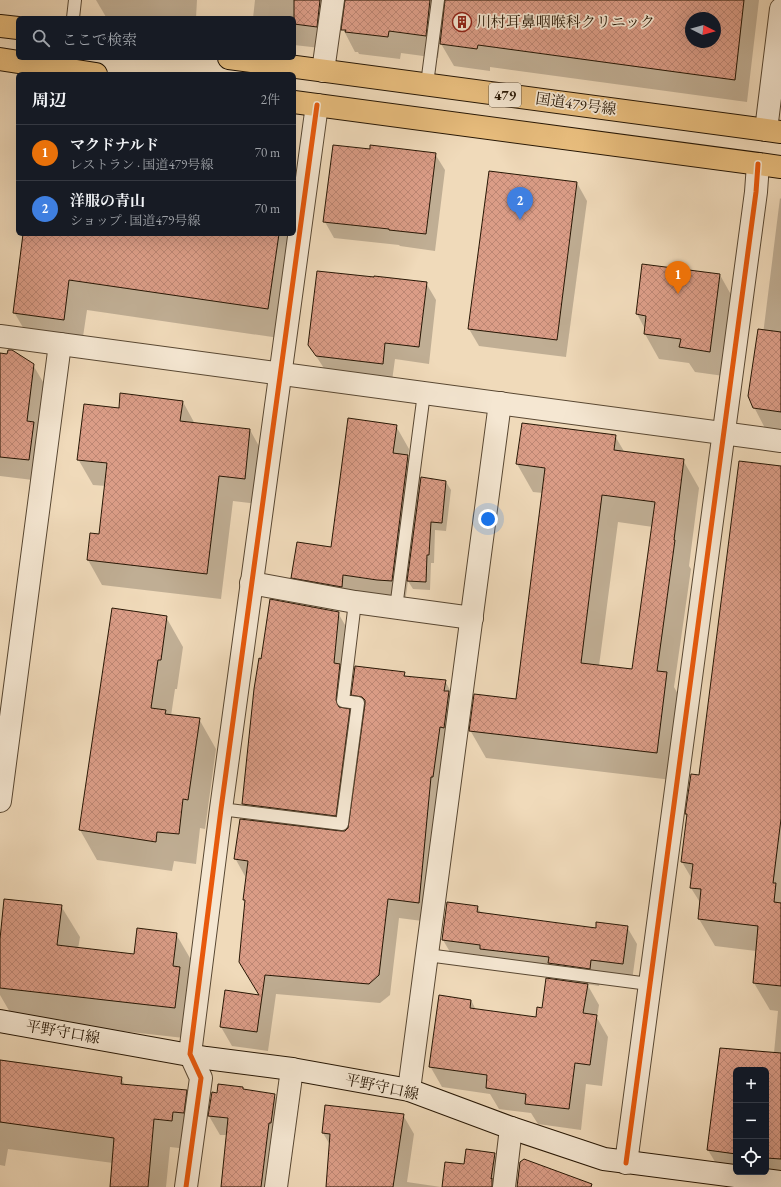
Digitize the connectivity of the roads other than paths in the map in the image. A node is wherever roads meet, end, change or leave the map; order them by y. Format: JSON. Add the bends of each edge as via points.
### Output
{"nodes":[{"id":1,"x":75,"y":0,"type":"edge"},
{"id":2,"x":333,"y":0,"type":"edge"},
{"id":3,"x":438,"y":0,"type":"edge"},
{"id":4,"x":781,"y":9,"type":"edge"},
{"id":5,"x":73,"y":16,"type":"edge"},
{"id":6,"x":0,"y":26,"type":"edge"},
{"id":7,"x":16,"y":28,"type":"edge"},
{"id":8,"x":0,"y":59,"type":"edge"},
{"id":9,"x":243,"y":60,"type":"edge"},
{"id":10,"x":323,"y":71,"type":"junction"},
{"id":11,"x":83,"y":72,"type":"edge"},
{"id":12,"x":426,"y":84,"type":"junction"},
{"id":13,"x":296,"y":102,"type":"edge"},
{"id":14,"x":317,"y":106,"type":"junction"},
{"id":15,"x":773,"y":131,"type":"edge"},
{"id":16,"x":758,"y":164,"type":"junction"},
{"id":17,"x":781,"y":167,"type":"edge"},
{"id":18,"x":0,"y":336,"type":"edge"},
{"id":19,"x":60,"y":344,"type":"junction"},
{"id":20,"x":280,"y":373,"type":"junction"},
{"id":21,"x":424,"y":393,"type":"junction"},
{"id":22,"x":500,"y":403,"type":"junction"},
{"id":23,"x":724,"y":433,"type":"junction"},
{"id":24,"x":781,"y":441,"type":"edge"},
{"id":25,"x":251,"y":583,"type":"junction"},
{"id":26,"x":355,"y":602,"type":"junction"},
{"id":27,"x":396,"y":608,"type":"junction"},
{"id":28,"x":472,"y":618,"type":"junction"},
{"id":29,"x":0,"y":801,"type":"edge"},
{"id":30,"x":221,"y":809,"type":"junction"},
{"id":31,"x":427,"y":955,"type":"junction"},
{"id":32,"x":650,"y":984,"type":"junction"},
{"id":33,"x":0,"y":1021,"type":"edge"},
{"id":34,"x":190,"y":1054,"type":"junction"},
{"id":35,"x":292,"y":1069,"type":"junction"},
{"id":36,"x":409,"y":1090,"type":"junction"},
{"id":37,"x":511,"y":1128,"type":"junction"},
{"id":38,"x":626,"y":1162,"type":"junction"},
{"id":39,"x":781,"y":1182,"type":"edge"},
{"id":40,"x":186,"y":1187,"type":"edge"},
{"id":41,"x":276,"y":1187,"type":"edge"},
{"id":42,"x":504,"y":1187,"type":"edge"}],
"edges":[{"from":1,"to":5,"type":"lane"},
{"from":2,"to":10,"type":"street"},
{"from":3,"to":12,"type":"lane"},
{"from":4,"to":15,"type":"street"},
{"from":6,"to":7,"type":"highway"},
{"from":8,"to":11,"type":"highway"},
{"from":9,"to":10,"type":"highway","name":"国道479号線","number":"479"},
{"from":10,"to":12,"type":"highway","name":"国道479号線","number":"479"},
{"from":12,"to":15,"type":"highway","name":"国道479号線","number":"479"},
{"from":13,"to":14,"type":"highway","number":"479"},
{"from":14,"to":16,"type":"highway","number":"479"},
{"from":14,"to":20,"type":"street"},
{"from":16,"to":17,"type":"highway","number":"479"},
{"from":16,"to":23,"type":"street"},
{"from":18,"to":19,"type":"street"},
{"from":19,"to":20,"type":"street"},
{"from":19,"to":29,"type":"street"},
{"from":20,"to":21,"type":"street"},
{"from":20,"to":25,"type":"street"},
{"from":21,"to":22,"type":"street"},
{"from":21,"to":27,"type":"lane"},
{"from":22,"to":23,"type":"street"},
{"from":22,"to":28,"type":"street"},
{"from":23,"to":24,"type":"street"},
{"from":23,"to":32,"type":"street"},
{"from":25,"to":26,"type":"street"},
{"from":25,"to":30,"type":"street"},
{"from":26,"to":27,"type":"street"},
{"from":26,"to":30,"type":"lane","via":[[343,701],[358,703],[342,824]]},
{"from":27,"to":28,"type":"street"},
{"from":28,"to":31,"type":"street"},
{"from":30,"to":34,"type":"street"},
{"from":31,"to":32,"type":"lane"},
{"from":31,"to":36,"type":"street"},
{"from":32,"to":38,"type":"street"},
{"from":33,"to":34,"type":"street","name":"平野守口線"},
{"from":34,"to":35,"type":"street","name":"平野守口線"},
{"from":34,"to":40,"type":"street","via":[[201,1078]]},
{"from":35,"to":36,"type":"street","name":"平野守口線"},
{"from":35,"to":41,"type":"street"},
{"from":36,"to":37,"type":"street","name":"平野守口線"},
{"from":37,"to":38,"type":"street","name":"平野守口線","via":[[604,1159]]},
{"from":37,"to":42,"type":"street"},
{"from":38,"to":39,"type":"street","name":"平野守口線"}]}
